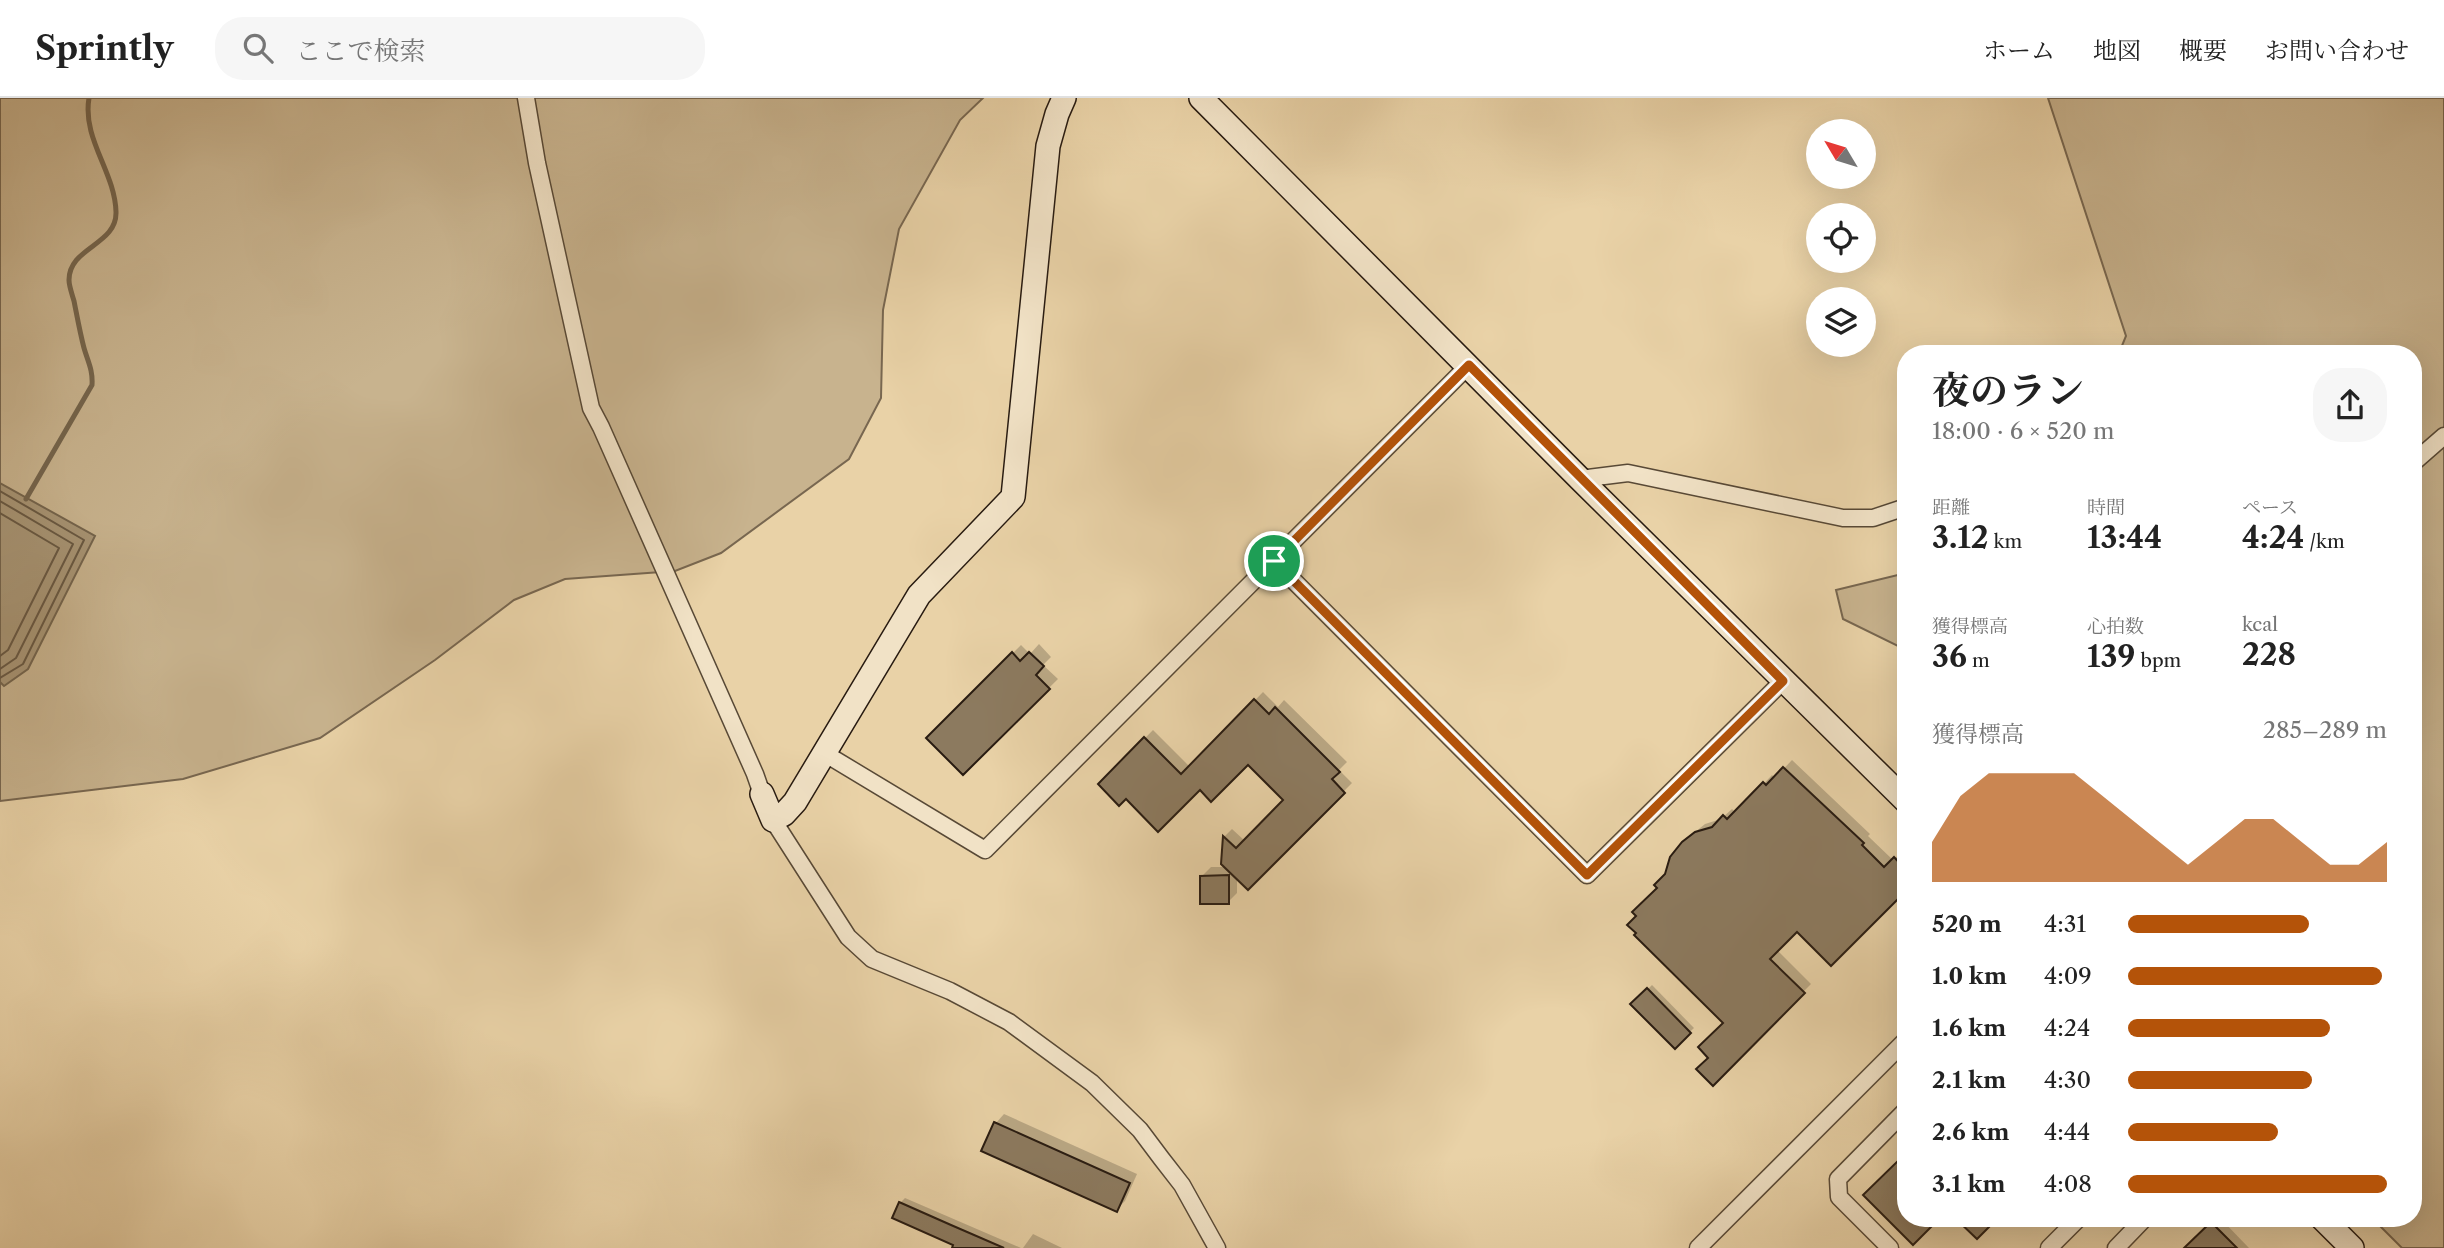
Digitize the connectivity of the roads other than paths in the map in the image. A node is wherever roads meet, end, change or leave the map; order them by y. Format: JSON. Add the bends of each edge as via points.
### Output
{"nodes":[{"id":1,"x":526,"y":98,"type":"edge"},
{"id":2,"x":1064,"y":98,"type":"edge"},
{"id":3,"x":1201,"y":98,"type":"edge"},
{"id":4,"x":1469,"y":365,"type":"junction"},
{"id":5,"x":2444,"y":436,"type":"edge"},
{"id":6,"x":2422,"y":455,"type":"edge"},
{"id":7,"x":1580,"y":479,"type":"junction"},
{"id":8,"x":1897,"y":510,"type":"edge"},
{"id":9,"x":1274,"y":561,"type":"junction"},
{"id":10,"x":1783,"y":681,"type":"junction"},
{"id":11,"x":824,"y":753,"type":"junction"},
{"id":12,"x":1897,"y":792,"type":"edge"},
{"id":13,"x":762,"y":794,"type":"joint"},
{"id":14,"x":774,"y":820,"type":"junction"},
{"id":15,"x":1897,"y":1049,"type":"edge"},
{"id":16,"x":1897,"y":1120,"type":"edge"},
{"id":17,"x":2070,"y":1227,"type":"edge"},
{"id":18,"x":2136,"y":1227,"type":"edge"},
{"id":19,"x":2331,"y":1227,"type":"edge"},
{"id":20,"x":1217,"y":1248,"type":"edge"},
{"id":21,"x":1698,"y":1248,"type":"edge"},
{"id":22,"x":1890,"y":1248,"type":"edge"},
{"id":23,"x":2049,"y":1248,"type":"edge"},
{"id":24,"x":2116,"y":1248,"type":"edge"},
{"id":25,"x":2353,"y":1248,"type":"edge"}],
"edges":[{"from":1,"to":13,"type":"street","via":[[591,408]]},
{"from":2,"to":11,"type":"street","via":[[1048,146],[1013,497],[919,595]]},
{"from":3,"to":4,"type":"street"},
{"from":4,"to":7,"type":"street"},
{"from":4,"to":9,"type":"street"},
{"from":5,"to":6,"type":"street"},
{"from":7,"to":8,"type":"street","via":[[1628,473],[1843,518],[1873,518]]},
{"from":7,"to":10,"type":"street"},
{"from":9,"to":10,"type":"street","via":[[1587,875]]},
{"from":9,"to":11,"type":"street","via":[[985,850]]},
{"from":10,"to":12,"type":"street"},
{"from":11,"to":14,"type":"street","via":[[795,802]]},
{"from":13,"to":14,"type":"street"},
{"from":14,"to":20,"type":"street","via":[[848,937],[872,959],[950,991],[1009,1023],[1092,1083],[1140,1130],[1182,1185]]},
{"from":15,"to":21,"type":"street"},
{"from":16,"to":22,"type":"street","via":[[1838,1178],[1839,1197]]},
{"from":17,"to":23,"type":"street"},
{"from":18,"to":24,"type":"street"},
{"from":19,"to":25,"type":"street"}]}
